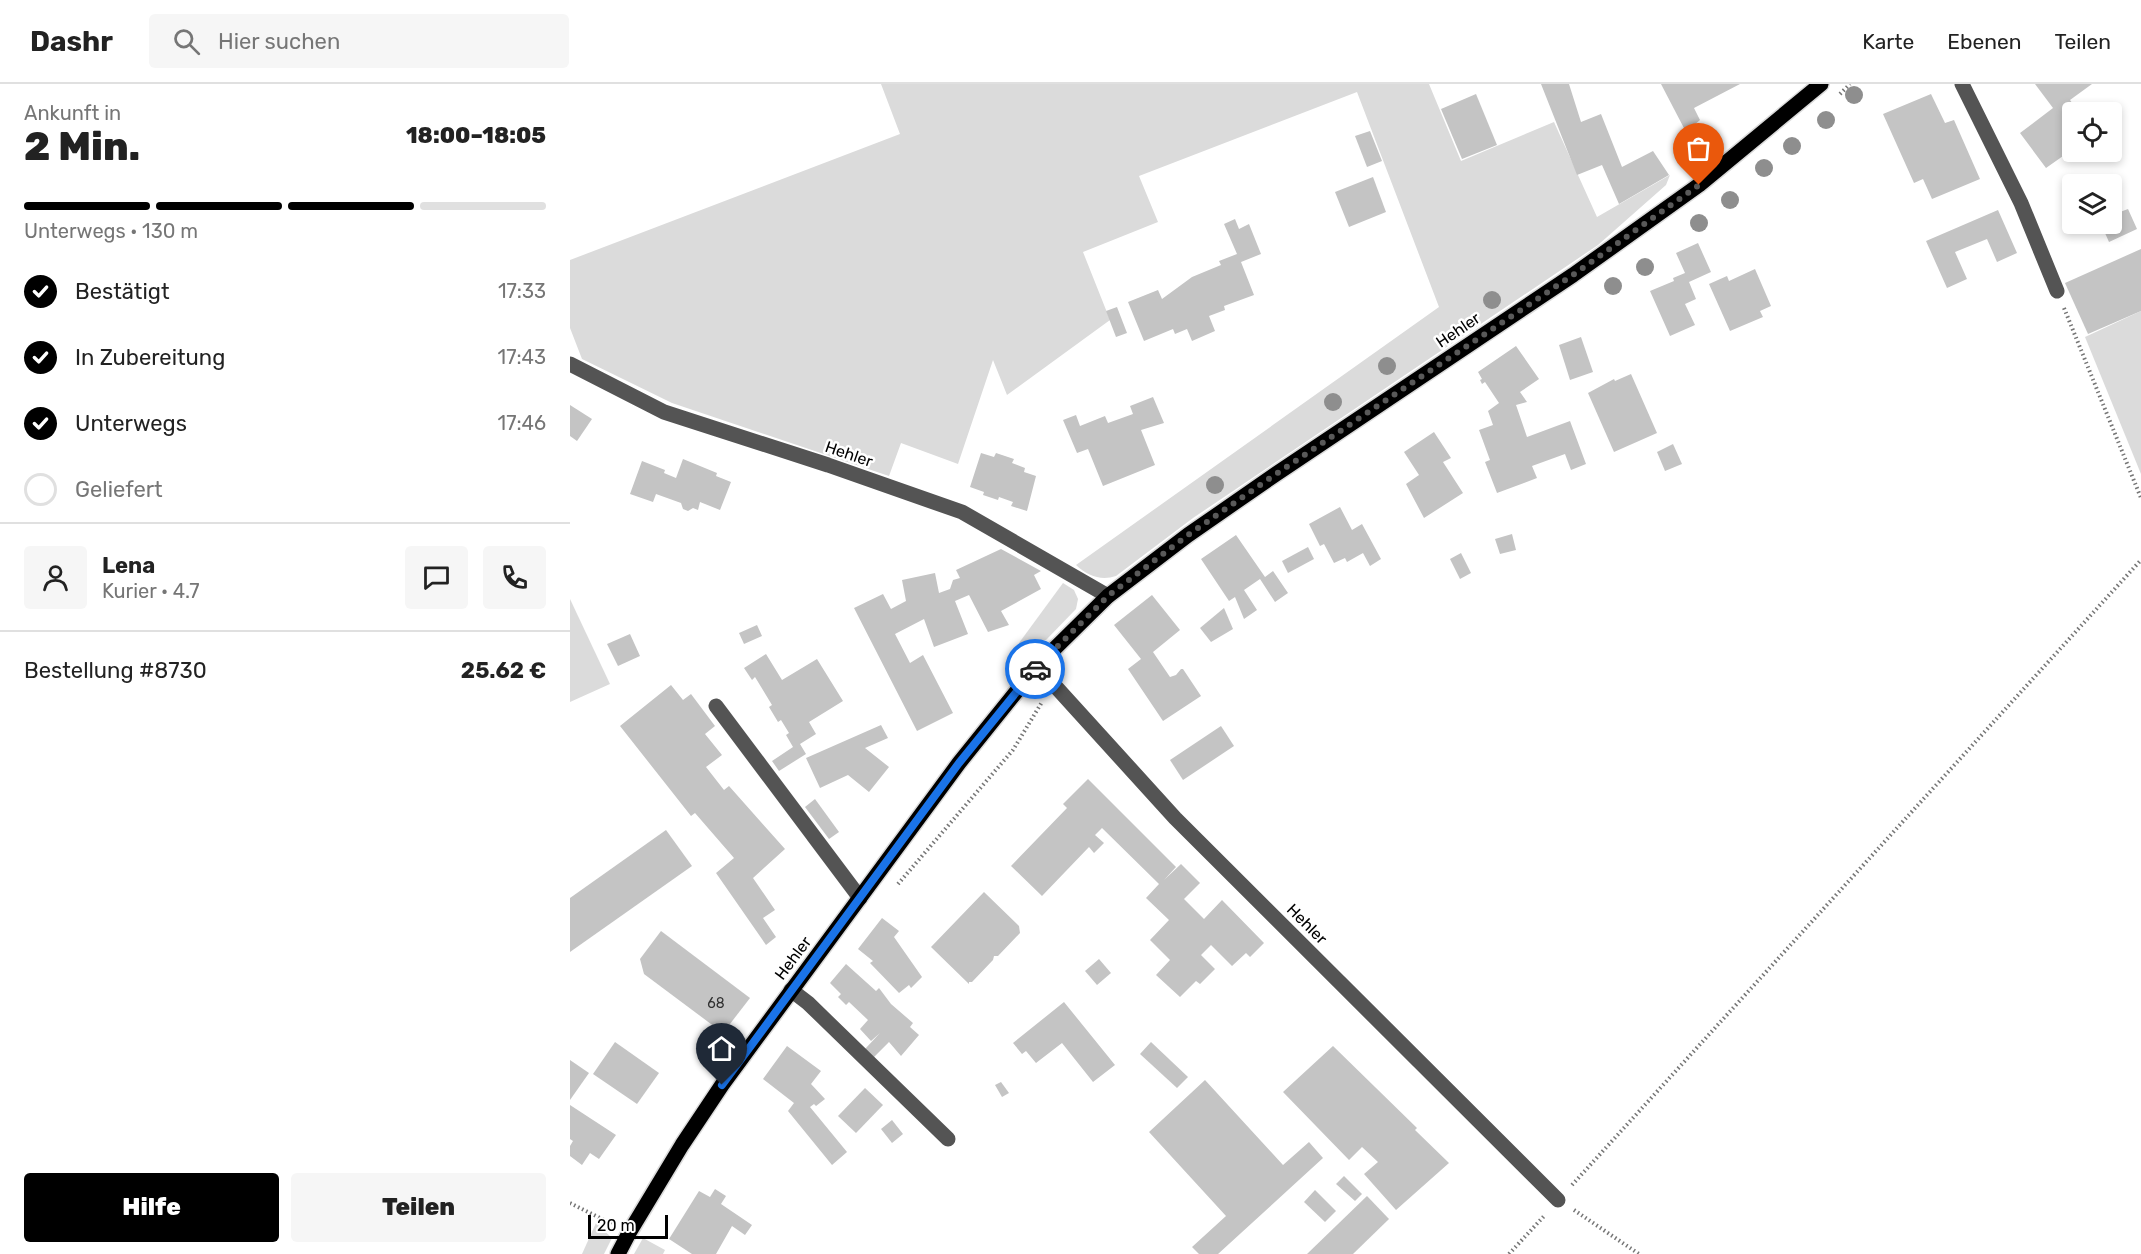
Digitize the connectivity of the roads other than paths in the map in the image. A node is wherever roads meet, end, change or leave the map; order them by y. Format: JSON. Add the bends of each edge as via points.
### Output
{"nodes":[{"id":1,"x":1821,"y":84,"type":"edge"},
{"id":2,"x":1962,"y":84,"type":"edge"},
{"id":3,"x":2057,"y":291,"type":"road end"},
{"id":4,"x":570,"y":364,"type":"edge"},
{"id":5,"x":1108,"y":596,"type":"junction"},
{"id":6,"x":1037,"y":666,"type":"junction"},
{"id":7,"x":716,"y":706,"type":"dead end"},
{"id":8,"x":860,"y":898,"type":"junction"},
{"id":9,"x":791,"y":990,"type":"junction"},
{"id":10,"x":948,"y":1139,"type":"dead end"},
{"id":11,"x":1558,"y":1200,"type":"road end"},
{"id":12,"x":618,"y":1254,"type":"edge"}],
"edges":[{"from":1,"to":5,"type":"main road","name":"Hehler","via":[[1689,192],[1188,535]]},
{"from":2,"to":3,"type":"street","via":[[2021,203]]},
{"from":4,"to":5,"type":"street","name":"Hehler","via":[[664,412],[962,512]]},
{"from":5,"to":6,"type":"main road","name":"Hehler"},
{"from":6,"to":8,"type":"main road","name":"Hehler","via":[[959,763]]},
{"from":6,"to":11,"type":"street","name":"Hehler","via":[[1175,818]]},
{"from":7,"to":8,"type":"street"},
{"from":8,"to":9,"type":"main road","name":"Hehler"},
{"from":9,"to":10,"type":"street"},
{"from":9,"to":12,"type":"main road","name":"Hehler","via":[[682,1145]]}]}
